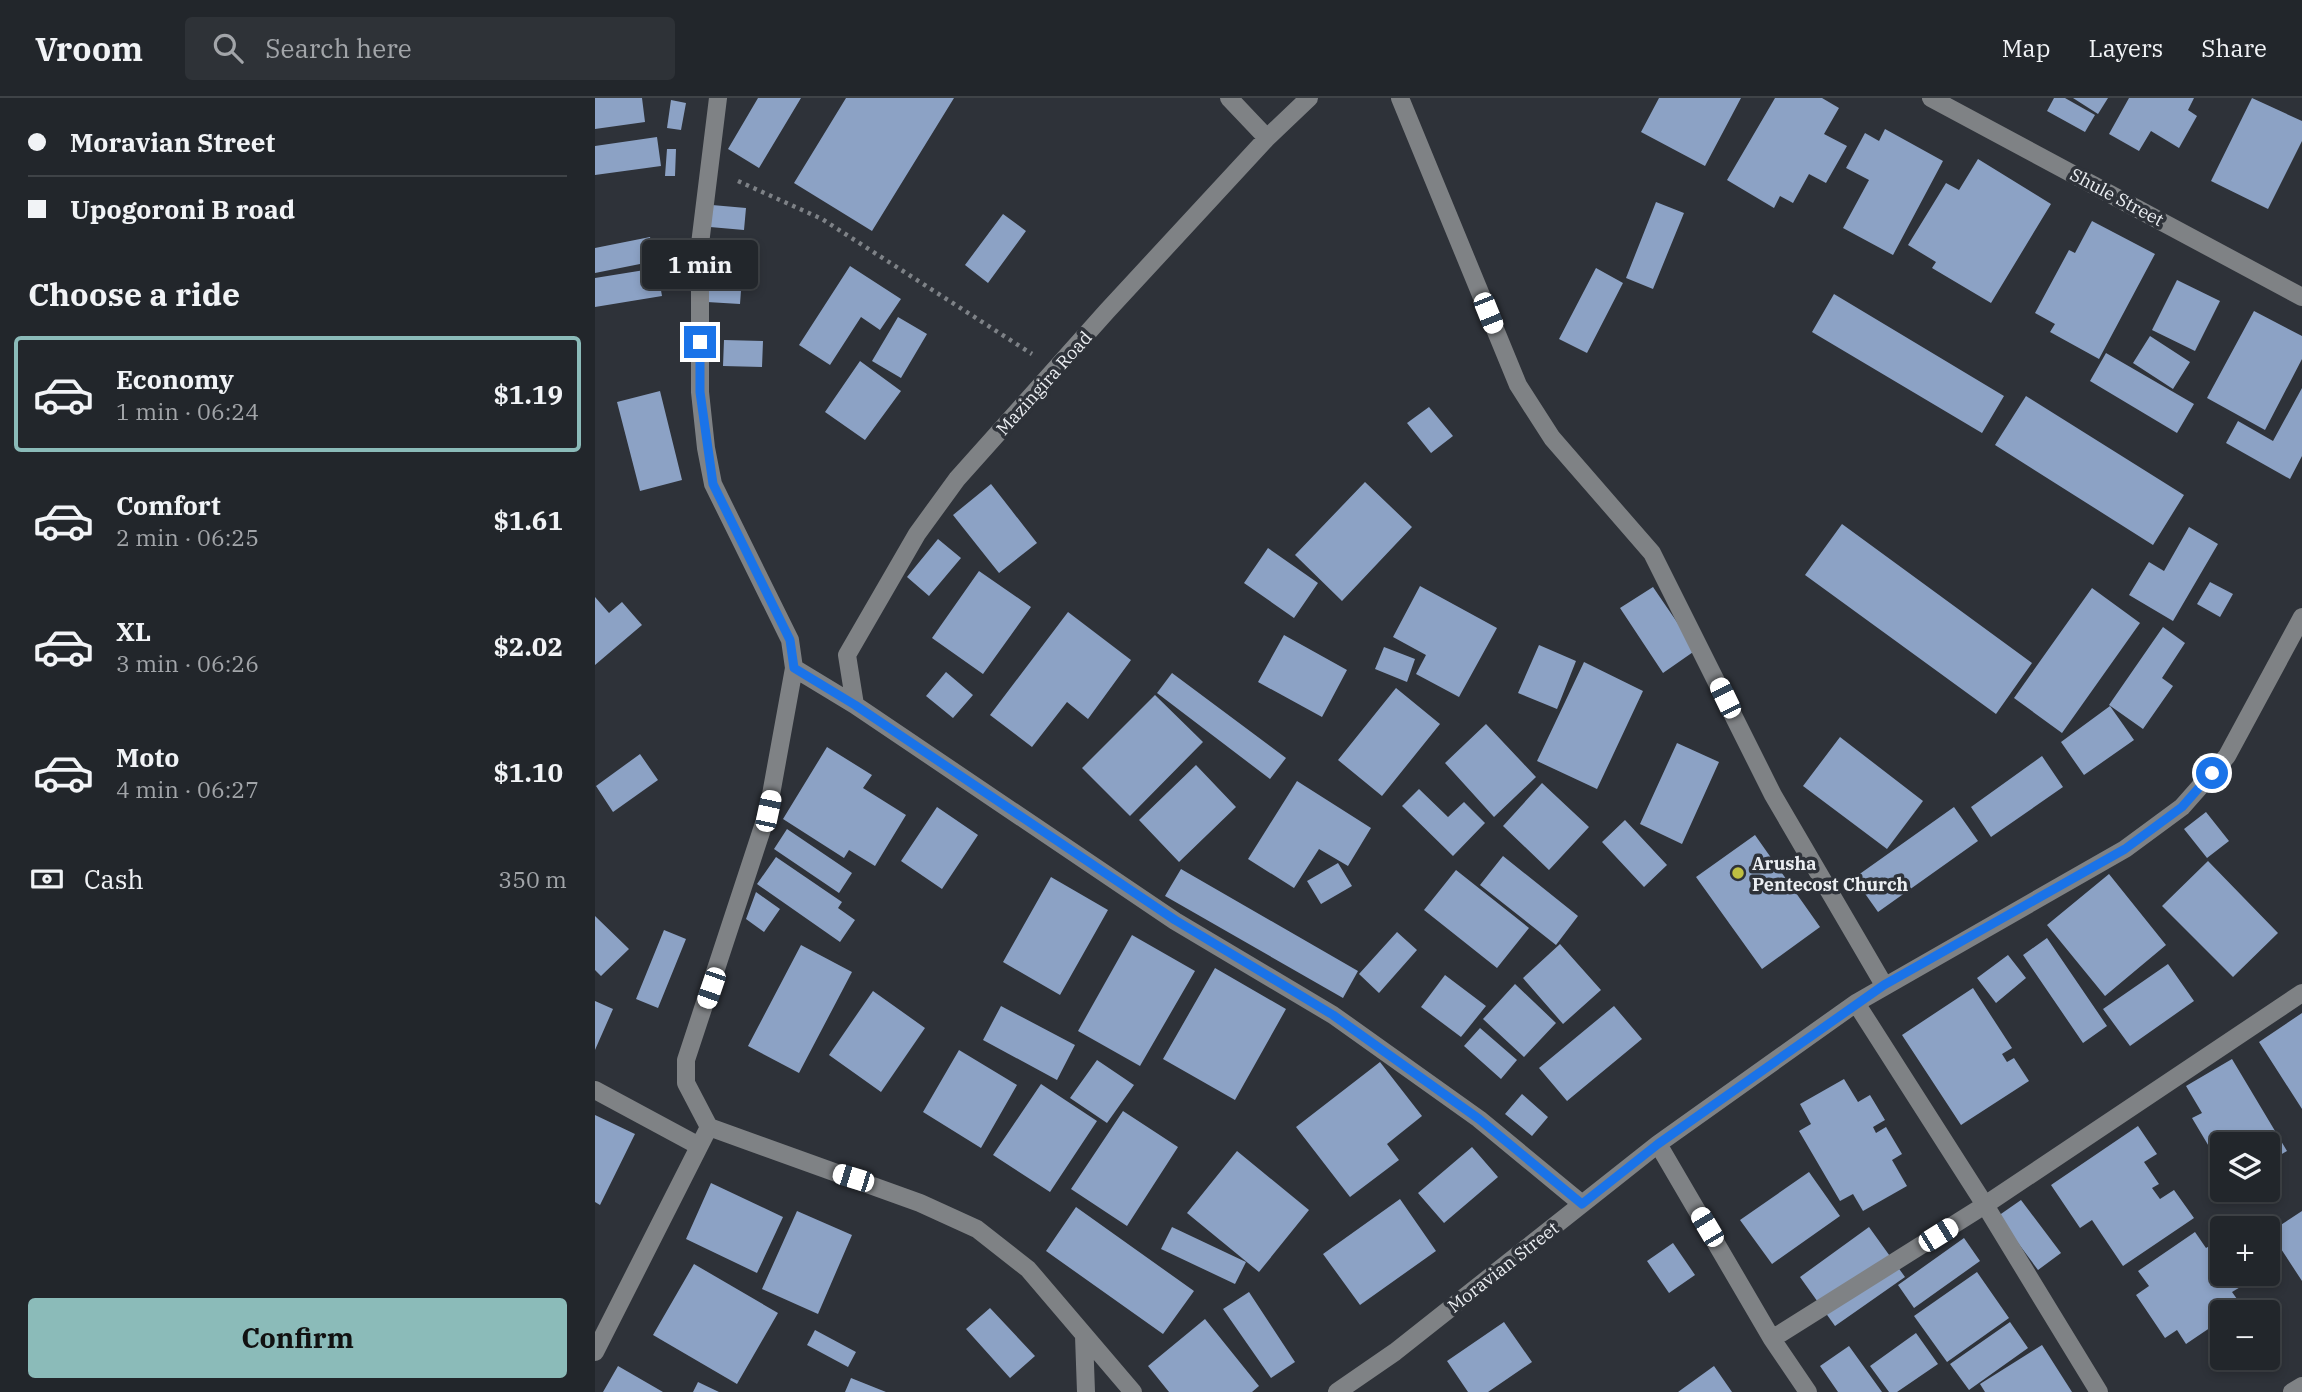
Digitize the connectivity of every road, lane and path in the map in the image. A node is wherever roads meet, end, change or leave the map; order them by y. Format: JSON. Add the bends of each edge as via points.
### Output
{"nodes":[{"id":1,"x":718,"y":98,"type":"edge"},
{"id":2,"x":1229,"y":98,"type":"edge"},
{"id":3,"x":1309,"y":98,"type":"edge"},
{"id":4,"x":1400,"y":98,"type":"edge"},
{"id":5,"x":1931,"y":98,"type":"edge"},
{"id":6,"x":1267,"y":138,"type":"junction"},
{"id":7,"x":709,"y":168,"type":"junction"},
{"id":8,"x":2302,"y":297,"type":"edge"},
{"id":9,"x":1057,"y":370,"type":"junction"},
{"id":10,"x":2302,"y":617,"type":"edge"},
{"id":11,"x":794,"y":668,"type":"junction"},
{"id":12,"x":855,"y":705,"type":"junction"},
{"id":13,"x":1884,"y":985,"type":"junction"},
{"id":14,"x":2302,"y":993,"type":"edge"},
{"id":15,"x":1856,"y":1003,"type":"junction"},
{"id":16,"x":595,"y":1090,"type":"edge"},
{"id":17,"x":709,"y":1127,"type":"junction"},
{"id":18,"x":1658,"y":1144,"type":"junction"},
{"id":19,"x":699,"y":1146,"type":"junction"},
{"id":20,"x":1582,"y":1204,"type":"junction"},
{"id":21,"x":1985,"y":1205,"type":"junction"},
{"id":22,"x":1084,"y":1336,"type":"junction"},
{"id":23,"x":1772,"y":1339,"type":"junction"},
{"id":24,"x":595,"y":1352,"type":"edge"},
{"id":25,"x":2302,"y":1386,"type":"edge"},
{"id":26,"x":1086,"y":1392,"type":"edge"},
{"id":27,"x":1133,"y":1392,"type":"edge"},
{"id":28,"x":1336,"y":1392,"type":"edge"},
{"id":29,"x":1808,"y":1392,"type":"edge"},
{"id":30,"x":2099,"y":1392,"type":"edge"},
{"id":31,"x":2292,"y":1392,"type":"edge"}],
"edges":[{"from":1,"to":7,"type":"street"},
{"from":2,"to":6,"type":"street"},
{"from":3,"to":6,"type":"street","name":"Mazingira Road"},
{"from":4,"to":13,"type":"street","via":[[1518,385],[1552,438],[1652,553],[1773,795]]},
{"from":5,"to":8,"type":"street","name":"Shule Street"},
{"from":6,"to":9,"type":"street","name":"Mazingira Road"},
{"from":7,"to":9,"type":"path","via":[[822,219]]},
{"from":7,"to":11,"type":"street","via":[[700,244],[700,392],[706,448],[713,484],[790,640]]},
{"from":9,"to":12,"type":"street","name":"Mazingira Road","via":[[957,479],[917,534],[847,655]]},
{"from":10,"to":13,"type":"street","name":"Moravian Street","via":[[2227,755],[2182,807],[2125,849]]},
{"from":11,"to":12,"type":"street"},
{"from":11,"to":17,"type":"street","via":[[768,811],[686,1060],[686,1083]]},
{"from":12,"to":20,"type":"street","via":[[1175,920],[1333,1015],[1479,1119]]},
{"from":13,"to":15,"type":"street","name":"Moravian Street"},
{"from":14,"to":21,"type":"street"},
{"from":15,"to":18,"type":"street","name":"Moravian Street"},
{"from":15,"to":21,"type":"street"},
{"from":16,"to":19,"type":"street"},
{"from":17,"to":19,"type":"street"},
{"from":17,"to":22,"type":"street","via":[[920,1203],[977,1229],[1028,1269]]},
{"from":18,"to":20,"type":"street","name":"Moravian Street"},
{"from":18,"to":23,"type":"street"},
{"from":19,"to":24,"type":"street"},
{"from":20,"to":28,"type":"street","name":"Moravian Street","via":[[1395,1352]]},
{"from":21,"to":23,"type":"street"},
{"from":21,"to":30,"type":"street"},
{"from":22,"to":26,"type":"street"},
{"from":22,"to":27,"type":"street"},
{"from":23,"to":29,"type":"street"},
{"from":25,"to":31,"type":"street"}]}
